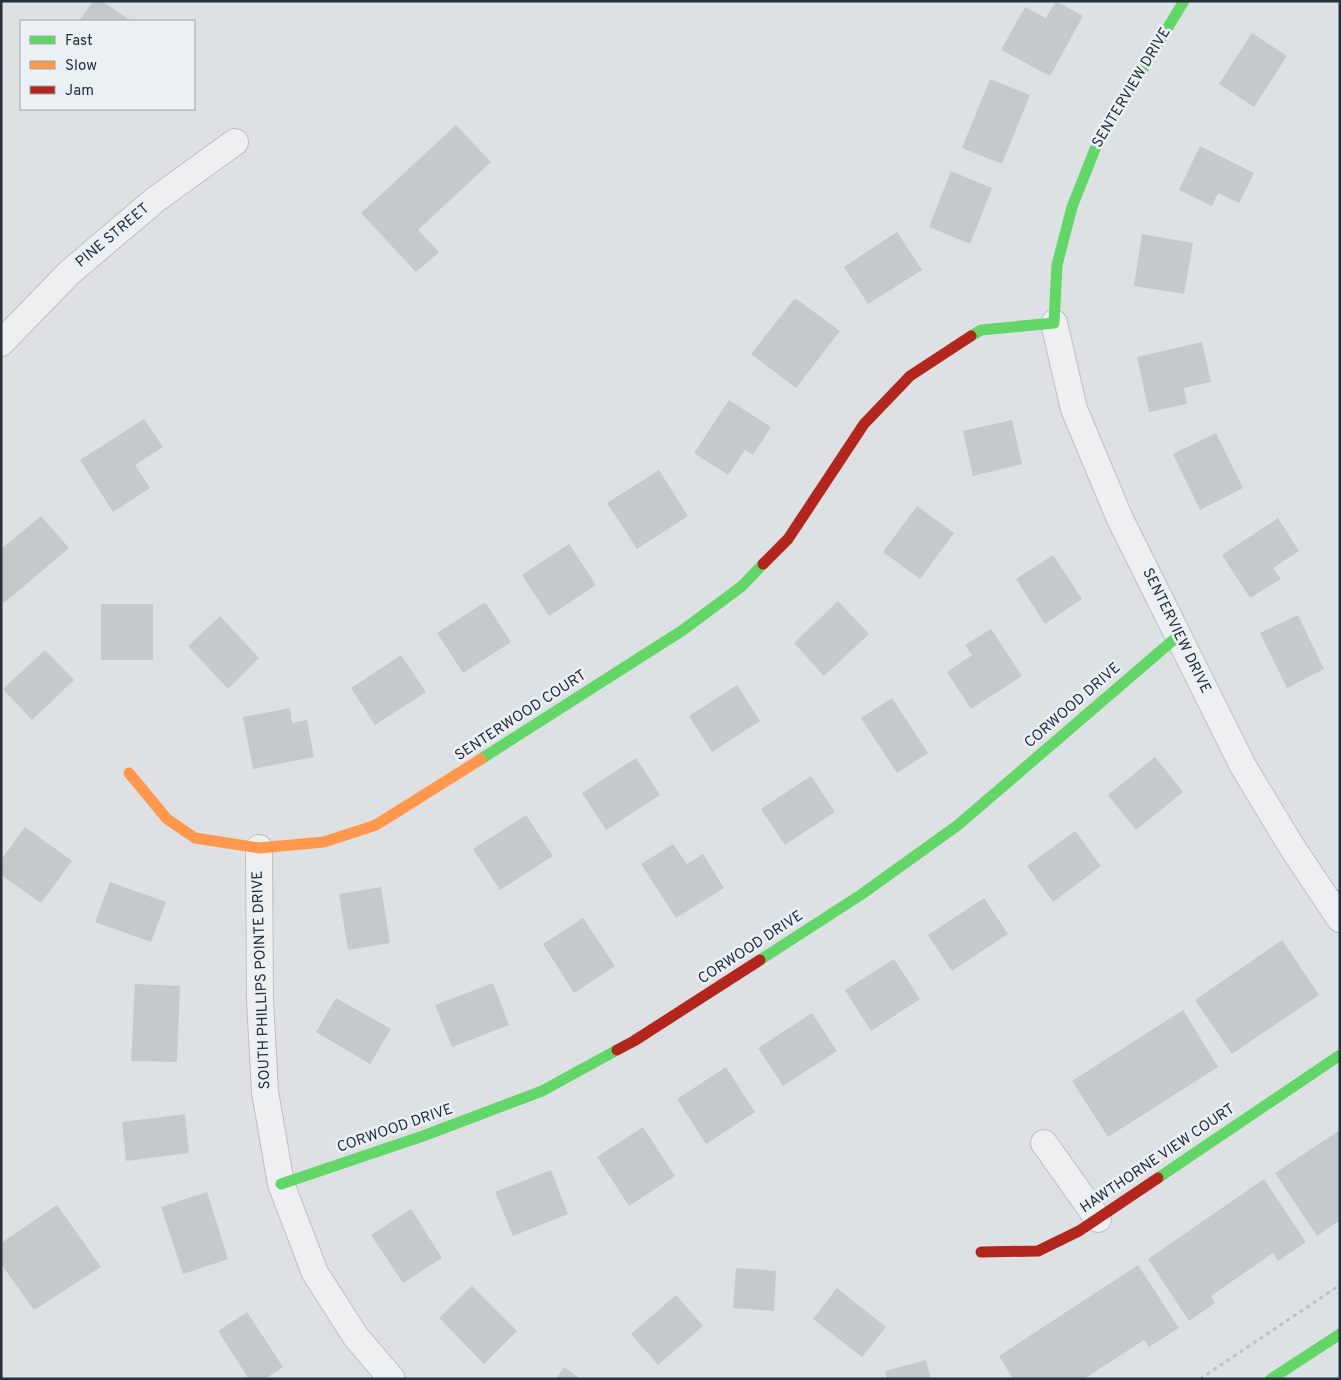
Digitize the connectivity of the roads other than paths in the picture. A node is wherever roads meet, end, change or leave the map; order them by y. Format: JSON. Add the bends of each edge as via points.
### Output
{"nodes":[{"id":1,"x":1184,"y":1,"type":"edge"},
{"id":2,"x":235,"y":142,"type":"dead end"},
{"id":3,"x":1054,"y":323,"type":"junction"},
{"id":4,"x":1,"y":343,"type":"edge"},
{"id":5,"x":1178,"y":636,"type":"junction"},
{"id":6,"x":129,"y":773,"type":"dead end"},
{"id":7,"x":259,"y":848,"type":"junction"},
{"id":8,"x":1340,"y":919,"type":"edge"},
{"id":9,"x":1340,"y":1055,"type":"edge"},
{"id":10,"x":1044,"y":1143,"type":"dead end"},
{"id":11,"x":281,"y":1184,"type":"junction"},
{"id":12,"x":1098,"y":1219,"type":"junction"},
{"id":13,"x":981,"y":1252,"type":"dead end"},
{"id":14,"x":1340,"y":1334,"type":"edge"},
{"id":15,"x":392,"y":1379,"type":"edge"},
{"id":16,"x":1271,"y":1379,"type":"edge"}],
"edges":[{"from":1,"to":3,"type":"main road","name":"SENTERVIEW DRIVE","via":[[1097,144],[1072,207],[1057,265]]},
{"from":2,"to":4,"type":"street","name":"PINE STREET","via":[[155,200],[70,272]]},
{"from":3,"to":5,"type":"street","name":"SENTERVIEW DRIVE","via":[[1074,409],[1120,519]]},
{"from":3,"to":7,"type":"main road","name":"SENTERWOOD COURT","via":[[981,330],[910,376],[864,424],[788,538],[742,586],[684,630],[376,825],[324,842]]},
{"from":5,"to":8,"type":"street","name":"SENTERVIEW DRIVE","via":[[1243,766]]},
{"from":5,"to":11,"type":"main road","name":"CORWOOD DRIVE","via":[[958,825],[862,894],[634,1041],[542,1091]]},
{"from":6,"to":7,"type":"main road","name":"SENTERWOOD COURT","via":[[167,819],[195,838]]},
{"from":7,"to":11,"type":"street","name":"SOUTH PHILLIPS POINTE DRIVE","via":[[260,1000],[265,1092]]},
{"from":9,"to":12,"type":"main road","name":"HAWTHORNE VIEW COURT"},
{"from":10,"to":12,"type":"street"},
{"from":11,"to":15,"type":"street","name":"SOUTH PHILLIPS POINTE DRIVE","via":[[315,1273],[356,1337]]},
{"from":12,"to":13,"type":"main road","name":"HAWTHORNE VIEW COURT","via":[[1038,1251]]},
{"from":14,"to":16,"type":"main road"}]}
